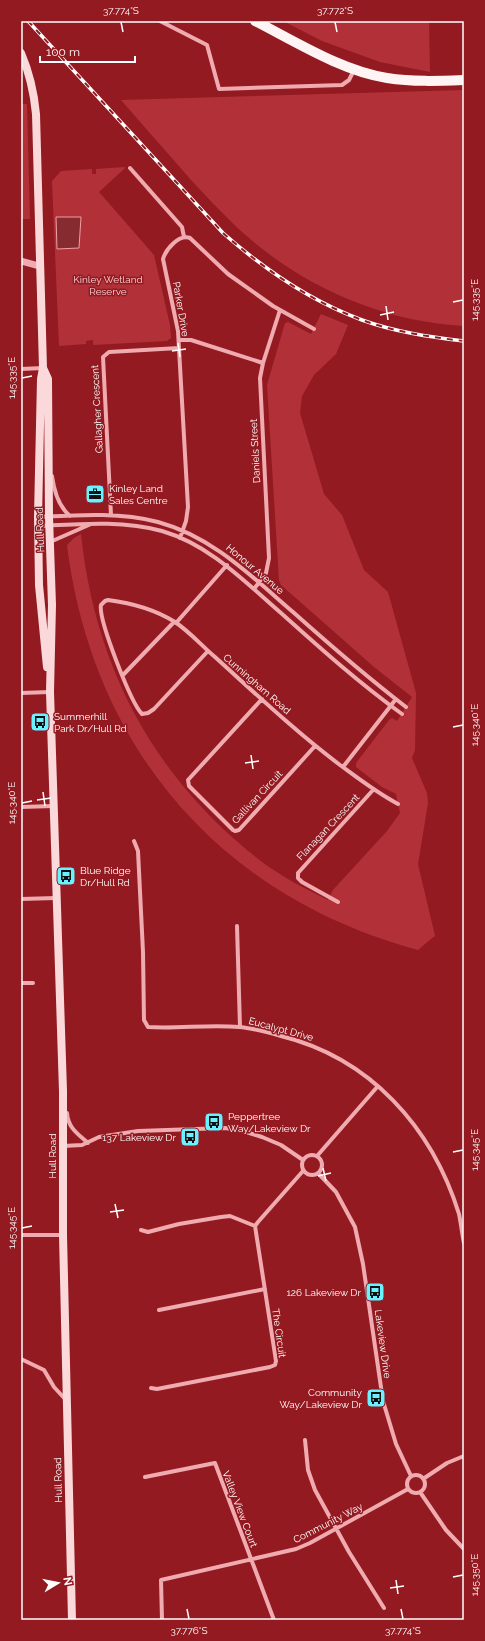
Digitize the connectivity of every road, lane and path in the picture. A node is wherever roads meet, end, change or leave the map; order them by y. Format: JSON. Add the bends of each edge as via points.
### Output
{"nodes":[{"id":1,"x":160,"y":21,"type":"edge"},
{"id":2,"x":255,"y":21,"type":"edge"},
{"id":3,"x":21,"y":54,"type":"edge"},
{"id":4,"x":354,"y":69,"type":"junction"},
{"id":5,"x":464,"y":80,"type":"edge"},
{"id":6,"x":130,"y":168,"type":"dead end"},
{"id":7,"x":184,"y":237,"type":"junction"},
{"id":8,"x":21,"y":262,"type":"edge"},
{"id":9,"x":39,"y":266,"type":"junction"},
{"id":10,"x":280,"y":310,"type":"junction"},
{"id":11,"x":314,"y":329,"type":"dead end"},
{"id":12,"x":179,"y":340,"type":"junction"},
{"id":13,"x":179,"y":348,"type":"junction"},
{"id":14,"x":263,"y":363,"type":"junction"},
{"id":15,"x":43,"y":368,"type":"junction"},
{"id":16,"x":21,"y":369,"type":"edge"},
{"id":17,"x":49,"y":436,"type":"junction"},
{"id":18,"x":111,"y":515,"type":"junction"},
{"id":19,"x":70,"y":516,"type":"junction"},
{"id":20,"x":38,"y":521,"type":"junction"},
{"id":21,"x":49,"y":521,"type":"junction"},
{"id":22,"x":93,"y":523,"type":"junction"},
{"id":23,"x":183,"y":530,"type":"junction"},
{"id":24,"x":180,"y":538,"type":"junction"},
{"id":25,"x":50,"y":542,"type":"junction"},
{"id":26,"x":227,"y":566,"type":"junction"},
{"id":27,"x":260,"y":583,"type":"junction"},
{"id":28,"x":254,"y":589,"type":"junction"},
{"id":29,"x":175,"y":622,"type":"junction"},
{"id":30,"x":208,"y":651,"type":"junction"},
{"id":31,"x":123,"y":675,"type":"junction"},
{"id":32,"x":50,"y":692,"type":"junction"},
{"id":33,"x":21,"y":693,"type":"edge"},
{"id":34,"x":262,"y":699,"type":"junction"},
{"id":35,"x":396,"y":699,"type":"junction"},
{"id":36,"x":391,"y":706,"type":"junction"},
{"id":37,"x":406,"y":707,"type":"dead end"},
{"id":38,"x":402,"y":714,"type":"dead end"},
{"id":39,"x":315,"y":746,"type":"junction"},
{"id":40,"x":343,"y":767,"type":"junction"},
{"id":41,"x":373,"y":790,"type":"junction"},
{"id":42,"x":398,"y":804,"type":"dead end"},
{"id":43,"x":53,"y":806,"type":"junction"},
{"id":44,"x":21,"y":807,"type":"edge"},
{"id":45,"x":134,"y":841,"type":"dead end"},
{"id":46,"x":56,"y":898,"type":"junction"},
{"id":47,"x":21,"y":899,"type":"edge"},
{"id":48,"x":338,"y":902,"type":"dead end"},
{"id":49,"x":237,"y":926,"type":"dead end"},
{"id":50,"x":21,"y":983,"type":"edge"},
{"id":51,"x":33,"y":983,"type":"dead end"},
{"id":52,"x":240,"y":1027,"type":"junction"},
{"id":53,"x":378,"y":1086,"type":"junction"},
{"id":54,"x":62,"y":1091,"type":"junction"},
{"id":55,"x":88,"y":1143,"type":"junction"},
{"id":56,"x":62,"y":1146,"type":"junction"},
{"id":57,"x":317,"y":1156,"type":"junction"},
{"id":58,"x":303,"y":1160,"type":"junction"},
{"id":59,"x":304,"y":1171,"type":"junction"},
{"id":60,"x":318,"y":1173,"type":"junction"},
{"id":61,"x":255,"y":1226,"type":"junction"},
{"id":62,"x":141,"y":1230,"type":"dead end"},
{"id":63,"x":21,"y":1235,"type":"edge"},
{"id":64,"x":63,"y":1235,"type":"junction"},
{"id":65,"x":464,"y":1243,"type":"edge"},
{"id":66,"x":265,"y":1289,"type":"junction"},
{"id":67,"x":159,"y":1310,"type":"dead end"},
{"id":68,"x":21,"y":1359,"type":"edge"},
{"id":69,"x":151,"y":1388,"type":"dead end"},
{"id":70,"x":66,"y":1400,"type":"junction"},
{"id":71,"x":305,"y":1440,"type":"dead end"},
{"id":72,"x":464,"y":1456,"type":"edge"},
{"id":73,"x":411,"y":1476,"type":"junction"},
{"id":74,"x":145,"y":1477,"type":"dead end"},
{"id":75,"x":423,"y":1479,"type":"junction"},
{"id":76,"x":408,"y":1489,"type":"junction"},
{"id":77,"x":420,"y":1492,"type":"junction"},
{"id":78,"x":336,"y":1528,"type":"junction"},
{"id":79,"x":464,"y":1549,"type":"edge"},
{"id":80,"x":251,"y":1559,"type":"junction"},
{"id":81,"x":384,"y":1608,"type":"dead end"},
{"id":82,"x":72,"y":1620,"type":"edge"},
{"id":83,"x":162,"y":1620,"type":"edge"},
{"id":84,"x":274,"y":1620,"type":"edge"}],
"edges":[{"from":1,"to":4,"type":"street","via":[[208,45],[219,89],[342,85],[349,80]]},
{"from":2,"to":4,"type":"main road"},
{"from":3,"to":9,"type":"main road","name":"Hull Road","via":[[31,77],[34,95]]},
{"from":4,"to":5,"type":"main road","via":[[407,81]]},
{"from":6,"to":7,"type":"street","via":[[182,227]]},
{"from":7,"to":10,"type":"street","via":[[190,238],[228,274]]},
{"from":7,"to":12,"type":"street","name":"Parker Drive","via":[[168,250],[163,259]]},
{"from":8,"to":9,"type":"street"},
{"from":9,"to":15,"type":"main road","name":"Hull Road"},
{"from":10,"to":11,"type":"street"},
{"from":10,"to":14,"type":"street","name":"Daniels Street"},
{"from":12,"to":13,"type":"street","name":"Parker Drive"},
{"from":12,"to":14,"type":"street","via":[[191,340]]},
{"from":13,"to":18,"type":"street","name":"Gallagher Crescent","via":[[109,352],[103,357]]},
{"from":13,"to":23,"type":"street","name":"Parker Drive","via":[[188,507]]},
{"from":14,"to":27,"type":"street","name":"Daniels Street","via":[[260,385],[269,558],[267,572]]},
{"from":15,"to":16,"type":"street"},
{"from":15,"to":17,"type":"main road","name":"Hull Road","via":[[48,379]]},
{"from":15,"to":20,"type":"main road","name":"Hull Road"},
{"from":17,"to":19,"type":"street","via":[[53,488],[60,505]]},
{"from":17,"to":21,"type":"main road","name":"Hull Road"},
{"from":18,"to":19,"type":"street","name":"Honour Avenue"},
{"from":18,"to":23,"type":"street","name":"Honour Avenue","via":[[143,519]]},
{"from":19,"to":21,"type":"street","name":"Honour Avenue"},
{"from":20,"to":21,"type":"street","name":"Honour Avenue"},
{"from":20,"to":21,"type":"street","name":"Honour Avenue"},
{"from":20,"to":32,"type":"main road","name":"Hull Road","via":[[39,586]]},
{"from":21,"to":22,"type":"street","name":"Honour Avenue"},
{"from":21,"to":25,"type":"main road","name":"Hull Road"},
{"from":22,"to":24,"type":"street","name":"Honour Avenue","via":[[148,528]]},
{"from":22,"to":25,"type":"street"},
{"from":23,"to":24,"type":"street","name":"Parker Drive"},
{"from":23,"to":27,"type":"street","name":"Honour Avenue","via":[[223,552]]},
{"from":24,"to":26,"type":"street","name":"Honour Avenue","via":[[211,554]]},
{"from":25,"to":32,"type":"main road","name":"Hull Road"},
{"from":26,"to":28,"type":"street","name":"Honour Avenue"},
{"from":26,"to":29,"type":"street"},
{"from":27,"to":28,"type":"street","name":"Daniels Street"},
{"from":27,"to":35,"type":"street","name":"Honour Avenue","via":[[366,677]]},
{"from":28,"to":36,"type":"street","name":"Honour Avenue","via":[[362,684]]},
{"from":29,"to":30,"type":"street","name":"Cunningham Road"},
{"from":29,"to":31,"type":"street"},
{"from":29,"to":31,"type":"street","name":"Cunningham Road","via":[[155,611],[128,603],[105,601],[100,607],[114,656]]},
{"from":30,"to":31,"type":"street","via":[[154,709],[146,714],[142,714],[139,709]]},
{"from":30,"to":34,"type":"street","name":"Cunningham Road"},
{"from":32,"to":33,"type":"street"},
{"from":32,"to":43,"type":"main road","name":"Hull Road"},
{"from":34,"to":39,"type":"street","name":"Cunningham Road"},
{"from":34,"to":39,"type":"street","name":"Gallivan Circuit","via":[[188,780],[189,786],[233,830],[239,830]]},
{"from":35,"to":36,"type":"street"},
{"from":35,"to":37,"type":"street","name":"Honour Avenue"},
{"from":36,"to":38,"type":"street","name":"Honour Avenue"},
{"from":36,"to":40,"type":"street"},
{"from":39,"to":40,"type":"street","name":"Cunningham Road"},
{"from":40,"to":41,"type":"street","name":"Cunningham Road"},
{"from":41,"to":42,"type":"street","name":"Cunningham Road"},
{"from":41,"to":48,"type":"street","name":"Flanagan Crescent","via":[[298,873],[298,878],[302,882]]},
{"from":43,"to":44,"type":"street"},
{"from":43,"to":46,"type":"main road","name":"Hull Road"},
{"from":45,"to":52,"type":"street","name":"Eucalypt Drive","via":[[138,851],[144,1020],[148,1027]]},
{"from":46,"to":47,"type":"street"},
{"from":46,"to":54,"type":"main road","name":"Hull Road"},
{"from":49,"to":52,"type":"street"},
{"from":50,"to":51,"type":"street"},
{"from":52,"to":53,"type":"street","name":"Eucalypt Drive","via":[[297,1040],[321,1049],[363,1073]]},
{"from":53,"to":57,"type":"street"},
{"from":53,"to":65,"type":"street","name":"Eucalypt Drive","via":[[412,1120],[432,1151],[459,1215]]},
{"from":54,"to":55,"type":"street","via":[[66,1101],[68,1123]]},
{"from":54,"to":56,"type":"main road","name":"Hull Road"},
{"from":55,"to":56,"type":"street"},
{"from":55,"to":58,"type":"street","via":[[99,1137],[138,1131],[225,1128],[262,1137]]},
{"from":56,"to":64,"type":"main road","name":"Hull Road"},
{"from":57,"to":58,"type":"street","via":[[308,1156]]},
{"from":57,"to":60,"type":"street","via":[[322,1164]]},
{"from":58,"to":59,"type":"street","via":[[301,1166]]},
{"from":59,"to":60,"type":"street","via":[[312,1175]]},
{"from":59,"to":61,"type":"street"},
{"from":60,"to":73,"type":"street","name":"Lakeview Drive","via":[[336,1192],[355,1227],[363,1264],[383,1401],[396,1444]]},
{"from":61,"to":62,"type":"street","via":[[230,1216],[148,1232]]},
{"from":61,"to":66,"type":"street","name":"The Circuit"},
{"from":63,"to":64,"type":"street"},
{"from":64,"to":70,"type":"main road","name":"Hull Road"},
{"from":66,"to":67,"type":"street"},
{"from":66,"to":69,"type":"street","name":"The Circuit","via":[[275,1365]]},
{"from":68,"to":70,"type":"street","via":[[44,1370]]},
{"from":70,"to":82,"type":"main road","name":"Hull Road"},
{"from":71,"to":78,"type":"street","via":[[308,1470],[315,1490]]},
{"from":72,"to":75,"type":"street","via":[[447,1463]]},
{"from":73,"to":75,"type":"street","via":[[418,1475]]},
{"from":73,"to":76,"type":"street","via":[[407,1482]]},
{"from":74,"to":80,"type":"street","name":"Valley View Court","via":[[215,1463]]},
{"from":75,"to":77,"type":"street","via":[[425,1486]]},
{"from":76,"to":77,"type":"street","via":[[412,1493]]},
{"from":76,"to":78,"type":"street","name":"Community Way"},
{"from":77,"to":79,"type":"street","via":[[446,1530]]},
{"from":78,"to":80,"type":"street","name":"Community Way","via":[[296,1549]]},
{"from":78,"to":81,"type":"street"},
{"from":80,"to":83,"type":"street","name":"Community Way","via":[[161,1580]]},
{"from":80,"to":84,"type":"street"}]}
